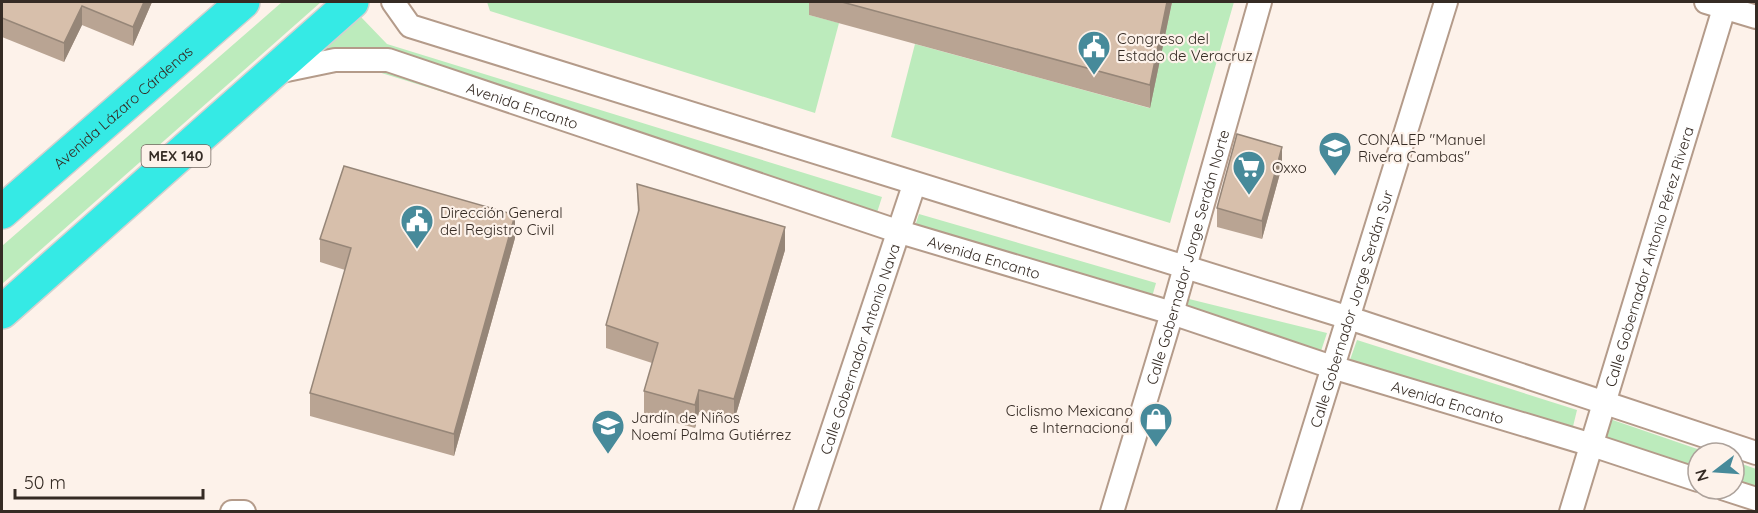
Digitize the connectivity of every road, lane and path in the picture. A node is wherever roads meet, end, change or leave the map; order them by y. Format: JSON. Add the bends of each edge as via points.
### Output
{"nodes":[{"id":1,"x":243,"y":2,"type":"edge"},
{"id":2,"x":352,"y":2,"type":"edge"},
{"id":3,"x":393,"y":2,"type":"edge"},
{"id":4,"x":1260,"y":2,"type":"edge"},
{"id":5,"x":1446,"y":2,"type":"edge"},
{"id":6,"x":1718,"y":3,"type":"edge"},
{"id":7,"x":1756,"y":17,"type":"edge"},
{"id":8,"x":269,"y":73,"type":"junction"},
{"id":9,"x":914,"y":184,"type":"junction"},
{"id":10,"x":2,"y":212,"type":"edge"},
{"id":11,"x":900,"y":232,"type":"junction"},
{"id":12,"x":1184,"y":266,"type":"junction"},
{"id":13,"x":2,"y":312,"type":"edge"},
{"id":14,"x":1172,"y":313,"type":"junction"},
{"id":15,"x":1346,"y":317,"type":"junction"},
{"id":16,"x":1332,"y":367,"type":"junction"},
{"id":17,"x":1604,"y":401,"type":"junction"},
{"id":18,"x":1592,"y":445,"type":"junction"},
{"id":19,"x":1756,"y":453,"type":"edge"},
{"id":20,"x":1686,"y":476,"type":"edge"},
{"id":21,"x":232,"y":512,"type":"edge"},
{"id":22,"x":244,"y":512,"type":"edge"},
{"id":23,"x":805,"y":512,"type":"edge"},
{"id":24,"x":1112,"y":512,"type":"edge"},
{"id":25,"x":1288,"y":512,"type":"edge"},
{"id":26,"x":1571,"y":512,"type":"edge"}],
"edges":[{"from":1,"to":10,"type":"highway","name":"Avenida Lázaro Cárdenas"},
{"from":2,"to":8,"type":"highway","number":"MEX 140"},
{"from":3,"to":9,"type":"street","via":[[410,26]]},
{"from":4,"to":12,"type":"street","name":"Calle Gobernador Jorge Serdán Norte"},
{"from":5,"to":15,"type":"street","name":"Calle Gobernador Jorge Serdán Sur"},
{"from":6,"to":7,"type":"street"},
{"from":6,"to":17,"type":"street","name":"Calle Gobernador Antonio Pérez Rivera"},
{"from":8,"to":11,"type":"street","name":"Avenida Encanto","via":[[335,60],[388,60]]},
{"from":8,"to":13,"type":"highway","number":"MEX 140"},
{"from":9,"to":11,"type":"street","name":"Calle Gobernador Antonio Nava"},
{"from":9,"to":12,"type":"street"},
{"from":11,"to":14,"type":"street","name":"Avenida Encanto"},
{"from":11,"to":23,"type":"street","name":"Calle Gobernador Antonio Nava"},
{"from":12,"to":14,"type":"street","name":"Calle Gobernador Jorge Serdán Norte"},
{"from":12,"to":15,"type":"street"},
{"from":14,"to":16,"type":"street","name":"Avenida Encanto"},
{"from":14,"to":24,"type":"street","name":"Calle Gobernador Jorge Serdán Norte"},
{"from":15,"to":16,"type":"street","name":"Calle Gobernador Jorge Serdán Sur"},
{"from":15,"to":17,"type":"street"},
{"from":16,"to":18,"type":"street","name":"Avenida Encanto"},
{"from":16,"to":25,"type":"street","name":"Calle Gobernador Jorge Serdán Sur"},
{"from":17,"to":18,"type":"street","name":"Calle Gobernador Antonio Pérez Rivera"},
{"from":17,"to":19,"type":"street"},
{"from":18,"to":20,"type":"street","name":"Avenida Encanto"},
{"from":18,"to":26,"type":"street","name":"Calle Gobernador Antonio Pérez Rivera"},
{"from":21,"to":22,"type":"street"}]}
